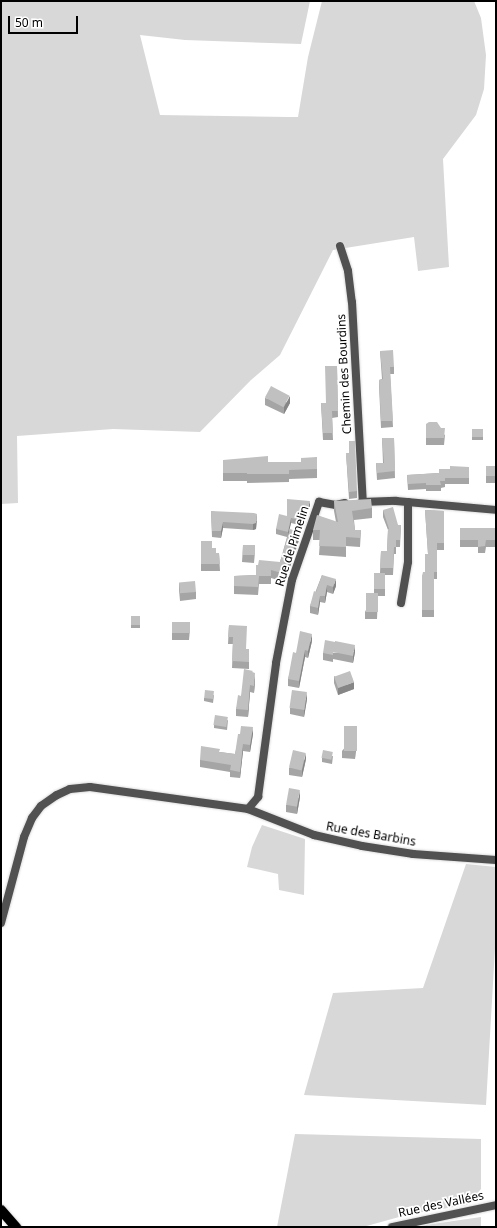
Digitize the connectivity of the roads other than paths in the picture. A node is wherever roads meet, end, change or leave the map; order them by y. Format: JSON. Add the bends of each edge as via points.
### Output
{"nodes":[{"id":1,"x":340,"y":246,"type":"dead end"},
{"id":2,"x":363,"y":502,"type":"junction"},
{"id":3,"x":408,"y":502,"type":"junction"},
{"id":4,"x":496,"y":510,"type":"edge"},
{"id":5,"x":401,"y":603,"type":"dead end"},
{"id":6,"x":258,"y":797,"type":"junction"},
{"id":7,"x":248,"y":809,"type":"junction"},
{"id":8,"x":258,"y":813,"type":"junction"},
{"id":9,"x":496,"y":860,"type":"edge"},
{"id":10,"x":2,"y":919,"type":"edge"},
{"id":11,"x":496,"y":1205,"type":"edge"},
{"id":12,"x":1,"y":1210,"type":"edge"},
{"id":13,"x":16,"y":1227,"type":"edge"},
{"id":14,"x":392,"y":1227,"type":"edge"}],
"edges":[{"from":1,"to":2,"type":"street","name":"Chemin des Bourdins","via":[[348,271],[352,302]]},
{"from":2,"to":3,"type":"street","name":"Rue de Pimelin"},
{"from":2,"to":6,"type":"street","name":"Rue de Pimelin","via":[[319,502],[306,536],[283,620]]},
{"from":3,"to":4,"type":"street","name":"Rue de Pimelin"},
{"from":3,"to":5,"type":"street","via":[[408,562]]},
{"from":6,"to":7,"type":"street"},
{"from":6,"to":8,"type":"street","name":"Rue de Pimelin"},
{"from":7,"to":8,"type":"street","name":"Rue des Barbins"},
{"from":7,"to":10,"type":"street","via":[[90,787],[56,795],[41,806],[32,818],[24,837]]},
{"from":8,"to":9,"type":"street","name":"Rue des Barbins","via":[[314,835],[362,846],[413,854]]},
{"from":11,"to":14,"type":"street","name":"Rue des Vallées"},
{"from":12,"to":13,"type":"main road"}]}
